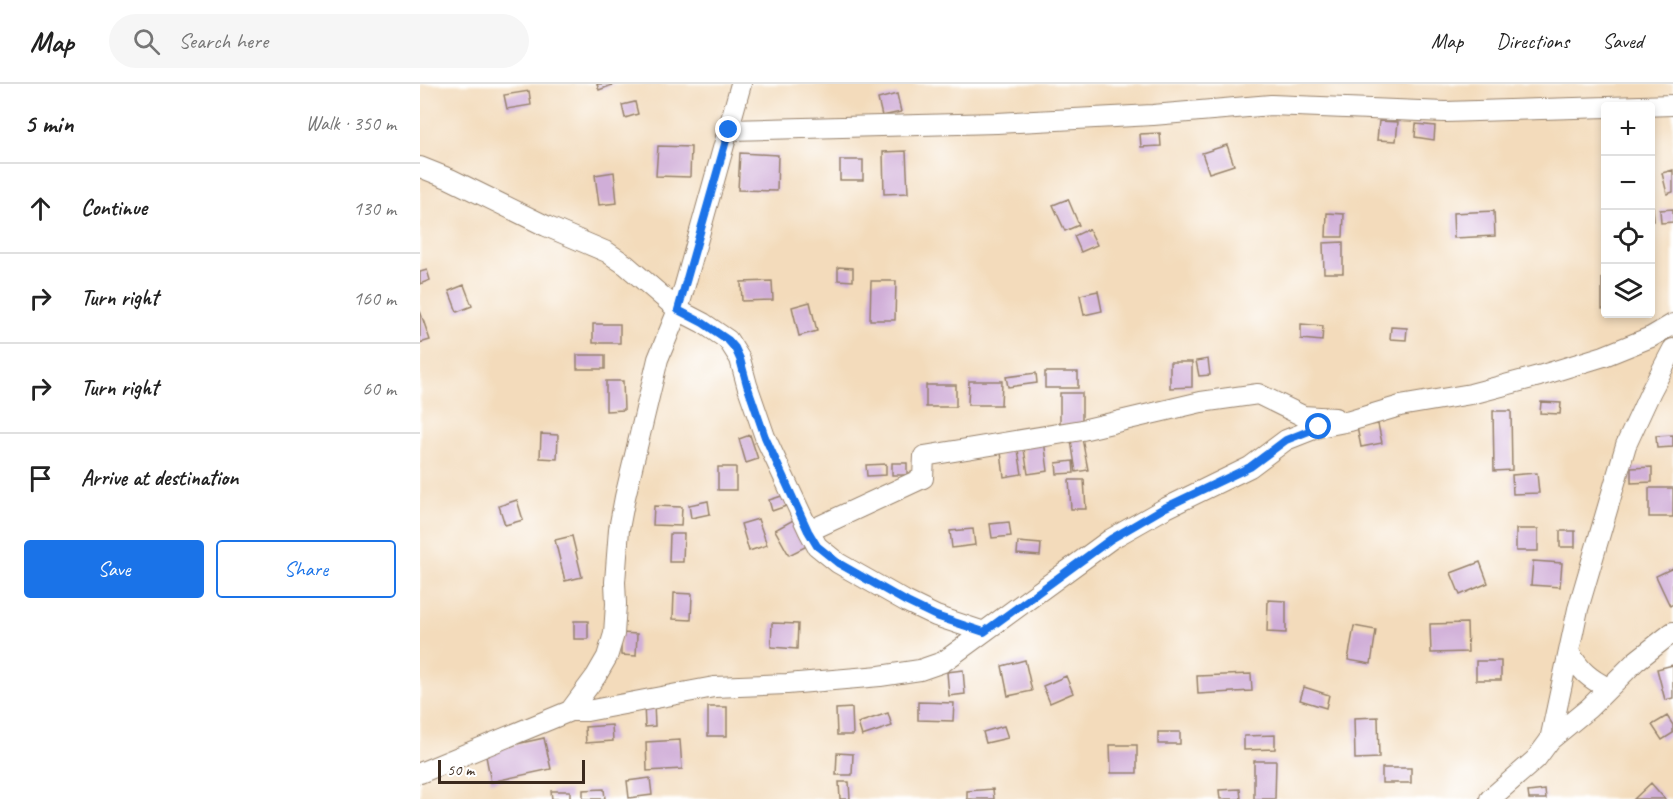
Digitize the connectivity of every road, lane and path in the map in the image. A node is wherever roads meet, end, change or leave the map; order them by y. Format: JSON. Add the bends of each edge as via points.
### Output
{"nodes":[{"id":1,"x":741,"y":84,"type":"edge"},
{"id":2,"x":1673,"y":105,"type":"edge"},
{"id":3,"x":729,"y":130,"type":"junction"},
{"id":4,"x":420,"y":167,"type":"edge"},
{"id":5,"x":678,"y":310,"type":"junction"},
{"id":6,"x":1673,"y":324,"type":"edge"},
{"id":7,"x":1673,"y":349,"type":"edge"},
{"id":8,"x":1350,"y":421,"type":"junction"},
{"id":9,"x":808,"y":531,"type":"junction"},
{"id":10,"x":984,"y":632,"type":"junction"},
{"id":11,"x":1673,"y":632,"type":"edge"},
{"id":12,"x":1569,"y":652,"type":"junction"},
{"id":13,"x":1608,"y":688,"type":"junction"},
{"id":14,"x":570,"y":711,"type":"junction"},
{"id":15,"x":1550,"y":740,"type":"junction"},
{"id":16,"x":420,"y":773,"type":"edge"},
{"id":17,"x":1490,"y":799,"type":"edge"}],
"edges":[{"from":1,"to":3,"type":"street"},
{"from":2,"to":3,"type":"street","via":[[1445,112],[1271,105],[997,123]]},
{"from":3,"to":5,"type":"street"},
{"from":4,"to":5,"type":"street","via":[[607,252]]},
{"from":5,"to":9,"type":"street","via":[[703,323],[735,348],[765,437]]},
{"from":5,"to":14,"type":"street","via":[[658,359],[625,497],[618,539],[614,634],[607,657]]},
{"from":6,"to":8,"type":"street","via":[[1604,356],[1550,373]]},
{"from":7,"to":12,"type":"street","via":[[1626,445]]},
{"from":8,"to":9,"type":"street","via":[[1303,416],[1258,394],[1201,402],[1082,430],[924,456],[923,478]]},
{"from":8,"to":10,"type":"street","via":[[1319,427],[1286,440],[1250,467],[1164,508],[1120,534]]},
{"from":9,"to":10,"type":"street","via":[[817,546],[838,563],[936,616]]},
{"from":10,"to":14,"type":"street","via":[[944,662],[920,670],[787,684],[714,687]]},
{"from":11,"to":13,"type":"street"},
{"from":12,"to":13,"type":"street","via":[[1591,680]]},
{"from":12,"to":15,"type":"street"},
{"from":13,"to":15,"type":"street"},
{"from":14,"to":16,"type":"street"},
{"from":15,"to":17,"type":"street","via":[[1536,759]]}]}
